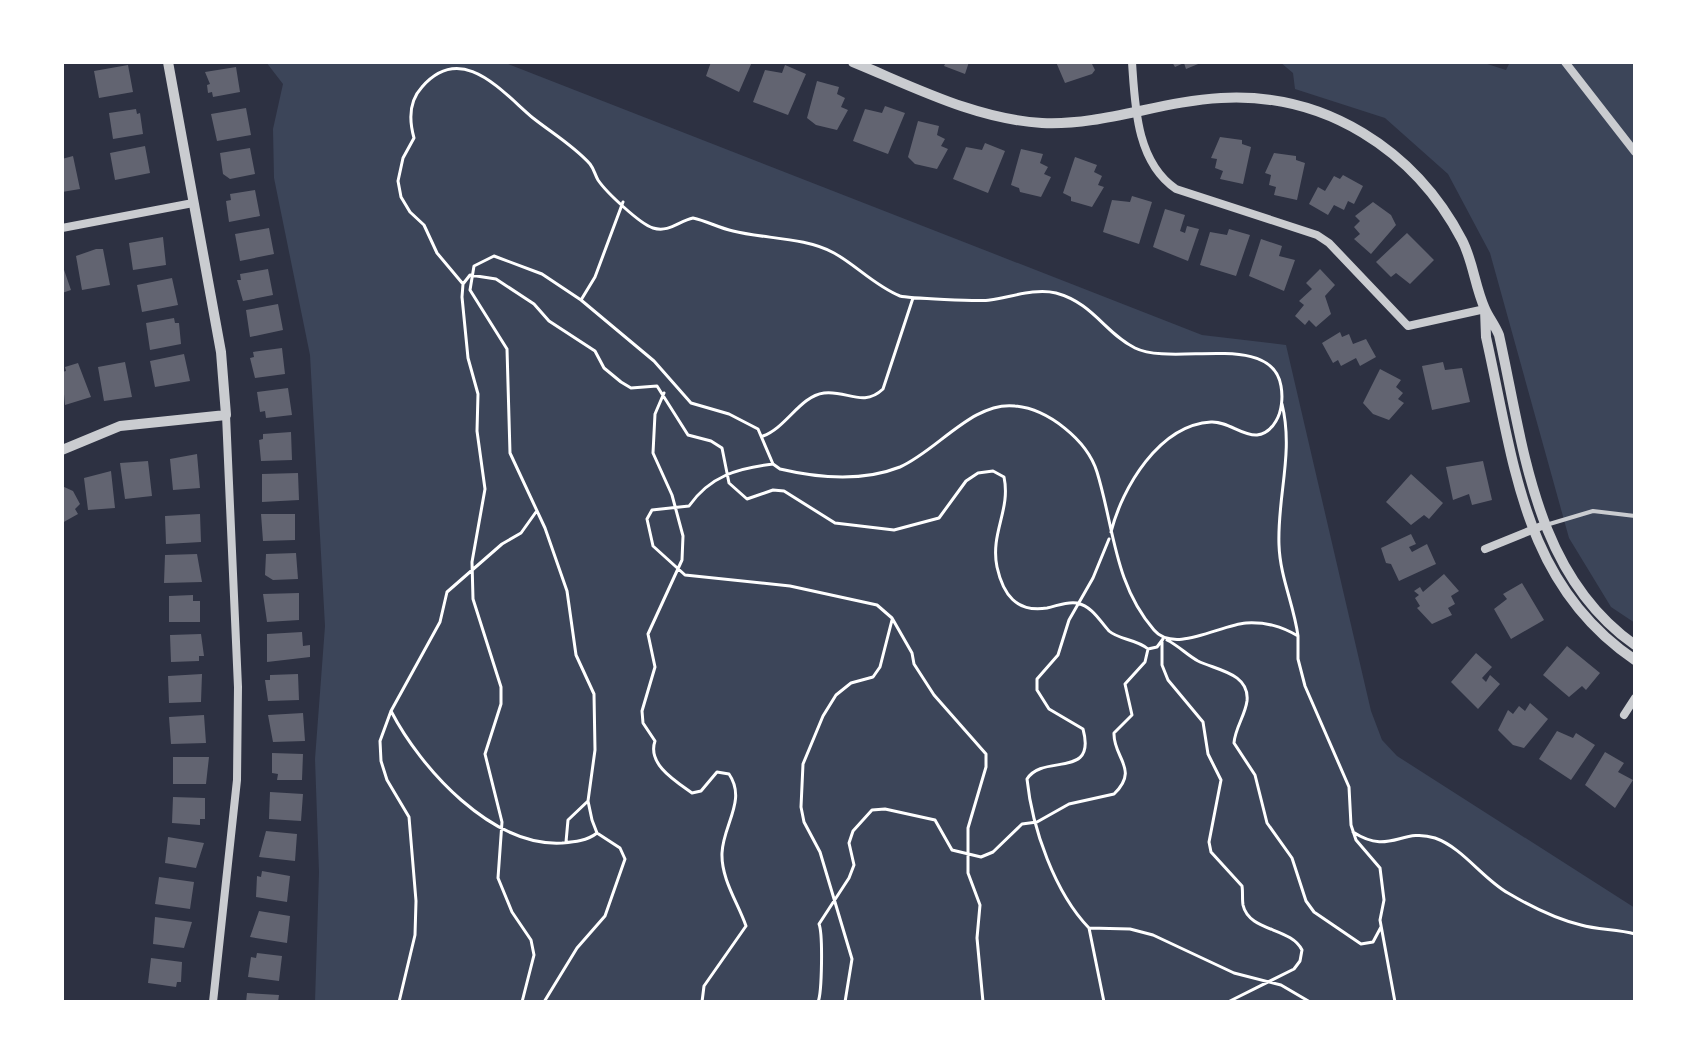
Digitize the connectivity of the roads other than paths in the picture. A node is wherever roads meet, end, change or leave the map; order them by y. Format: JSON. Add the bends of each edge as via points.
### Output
{"nodes":[{"id":1,"x":168,"y":62,"type":"edge"},
{"id":2,"x":853,"y":62,"type":"edge"},
{"id":3,"x":1132,"y":62,"type":"edge"},
{"id":4,"x":1565,"y":62,"type":"edge"},
{"id":5,"x":1135,"y":110,"type":"junction"},
{"id":6,"x":1635,"y":152,"type":"edge"},
{"id":7,"x":193,"y":203,"type":"junction"},
{"id":8,"x":62,"y":228,"type":"edge"},
{"id":9,"x":1485,"y":309,"type":"junction"},
{"id":10,"x":226,"y":415,"type":"junction"},
{"id":11,"x":62,"y":450,"type":"edge"},
{"id":12,"x":1635,"y":516,"type":"edge"},
{"id":13,"x":1544,"y":525,"type":"junction"},
{"id":14,"x":1532,"y":530,"type":"junction"},
{"id":15,"x":1485,"y":549,"type":"dead end"},
{"id":16,"x":1635,"y":645,"type":"edge"},
{"id":17,"x":1635,"y":660,"type":"edge"},
{"id":18,"x":1635,"y":698,"type":"edge"},
{"id":19,"x":1624,"y":715,"type":"dead end"},
{"id":20,"x":213,"y":1002,"type":"edge"}],
"edges":[{"from":1,"to":7,"type":"street"},
{"from":2,"to":5,"type":"street","via":[[960,106],[1014,120],[1070,123]]},
{"from":3,"to":5,"type":"street"},
{"from":4,"to":6,"type":"street"},
{"from":5,"to":9,"type":"street","via":[[1148,157],[1164,181],[1317,235],[1408,326]]},
{"from":5,"to":9,"type":"street","via":[[1255,98],[1312,109],[1364,132],[1413,170],[1434,196],[1464,244]]},
{"from":7,"to":8,"type":"street"},
{"from":7,"to":10,"type":"street","via":[[221,352]]},
{"from":9,"to":13,"type":"street","via":[[1499,335]]},
{"from":9,"to":14,"type":"street","via":[[1486,337]]},
{"from":10,"to":11,"type":"street","via":[[120,426]]},
{"from":10,"to":20,"type":"street","via":[[237,780]]},
{"from":12,"to":13,"type":"lane","via":[[1593,511]]},
{"from":13,"to":14,"type":"street"},
{"from":13,"to":16,"type":"street","via":[[1579,592]]},
{"from":14,"to":15,"type":"street"},
{"from":14,"to":17,"type":"street","via":[[1587,622]]},
{"from":18,"to":19,"type":"street"}]}
